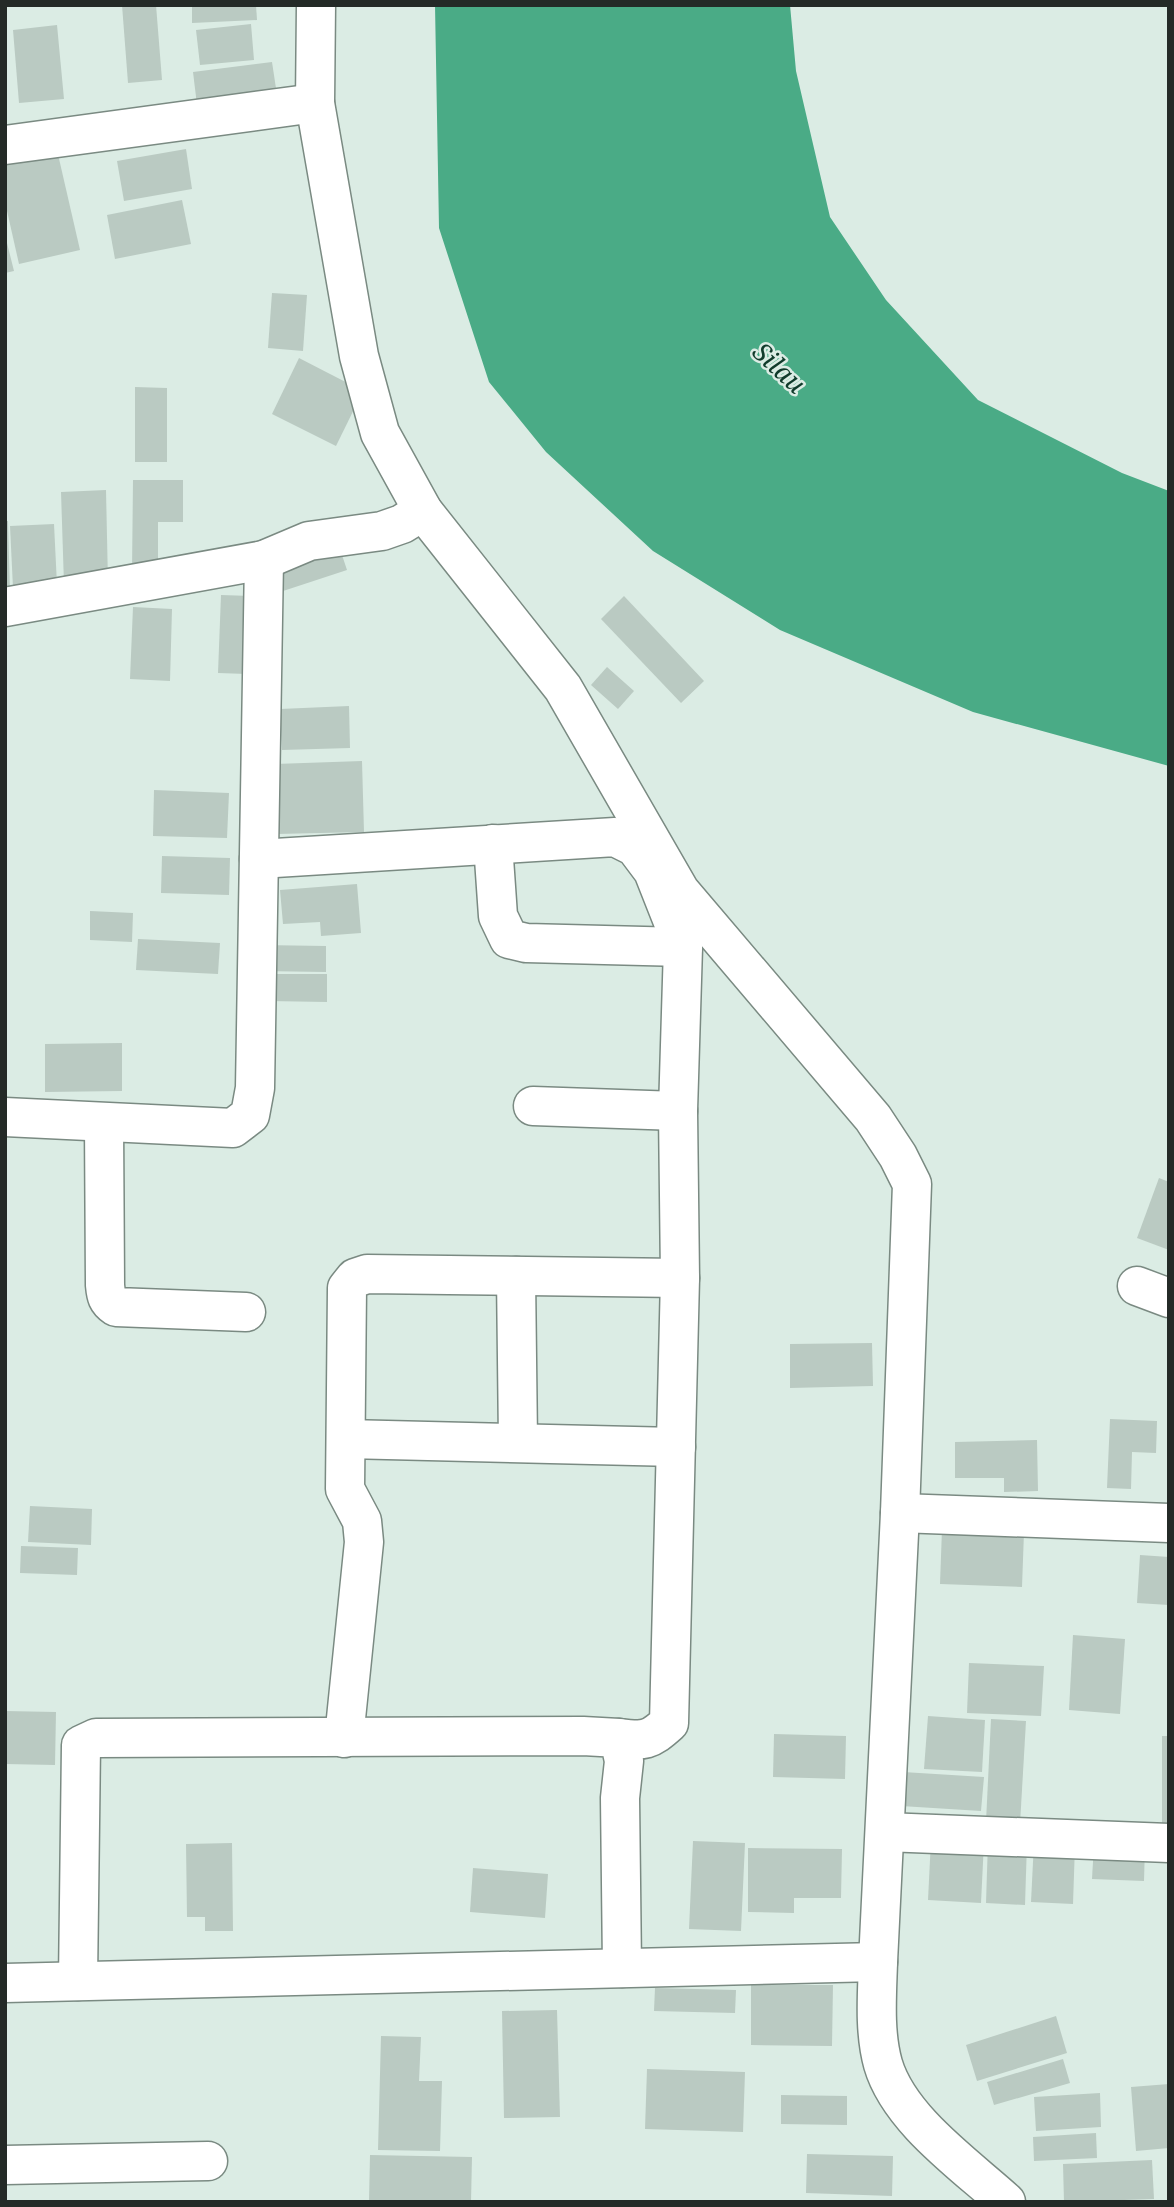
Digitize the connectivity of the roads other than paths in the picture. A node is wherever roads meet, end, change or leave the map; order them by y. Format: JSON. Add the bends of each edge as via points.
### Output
{"nodes":[{"id":1,"x":316,"y":5,"type":"edge"},
{"id":2,"x":315,"y":103,"type":"junction"},
{"id":3,"x":5,"y":145,"type":"edge"},
{"id":4,"x":423,"y":511,"type":"junction"},
{"id":5,"x":264,"y":561,"type":"junction"},
{"id":6,"x":5,"y":607,"type":"edge"},
{"id":7,"x":493,"y":844,"type":"junction"},
{"id":8,"x":259,"y":859,"type":"junction"},
{"id":9,"x":683,"y":947,"type":"junction"},
{"id":10,"x":533,"y":1106,"type":"dead end"},
{"id":11,"x":678,"y":1111,"type":"junction"},
{"id":12,"x":5,"y":1117,"type":"edge"},
{"id":13,"x":104,"y":1123,"type":"junction"},
{"id":14,"x":516,"y":1276,"type":"junction"},
{"id":15,"x":680,"y":1278,"type":"junction"},
{"id":16,"x":246,"y":1312,"type":"dead end"},
{"id":17,"x":346,"y":1439,"type":"junction"},
{"id":18,"x":518,"y":1442,"type":"junction"},
{"id":19,"x":676,"y":1447,"type":"junction"},
{"id":20,"x":900,"y":1513,"type":"junction"},
{"id":21,"x":1169,"y":1523,"type":"edge"},
{"id":22,"x":344,"y":1738,"type":"junction"},
{"id":23,"x":619,"y":1738,"type":"junction"},
{"id":24,"x":884,"y":1832,"type":"junction"},
{"id":25,"x":1169,"y":1843,"type":"edge"},
{"id":26,"x":878,"y":1962,"type":"junction"},
{"id":27,"x":622,"y":1968,"type":"junction"},
{"id":28,"x":78,"y":1981,"type":"junction"},
{"id":29,"x":5,"y":1983,"type":"edge"},
{"id":30,"x":208,"y":2161,"type":"dead end"},
{"id":31,"x":5,"y":2165,"type":"edge"},
{"id":32,"x":1006,"y":2202,"type":"edge"}],
"edges":[{"from":1,"to":2,"type":"street"},
{"from":2,"to":3,"type":"street"},
{"from":2,"to":4,"type":"street","via":[[359,356],[380,433]]},
{"from":4,"to":5,"type":"street","via":[[382,531],[309,541]]},
{"from":4,"to":20,"type":"street","via":[[564,688],[680,891],[873,1118],[912,1184]]},
{"from":5,"to":6,"type":"street"},
{"from":5,"to":8,"type":"street"},
{"from":7,"to":8,"type":"street"},
{"from":7,"to":9,"type":"street","via":[[615,837],[635,847],[653,871]]},
{"from":7,"to":9,"type":"street","via":[[498,916],[509,939]]},
{"from":8,"to":13,"type":"street","via":[[255,1088],[250,1115],[233,1128]]},
{"from":9,"to":11,"type":"street"},
{"from":10,"to":11,"type":"street"},
{"from":11,"to":15,"type":"street"},
{"from":12,"to":13,"type":"street"},
{"from":13,"to":16,"type":"street","via":[[105,1285],[110,1303],[116,1307]]},
{"from":14,"to":15,"type":"street"},
{"from":14,"to":17,"type":"street","via":[[367,1274],[355,1278],[347,1288]]},
{"from":14,"to":18,"type":"street"},
{"from":15,"to":19,"type":"street"},
{"from":17,"to":18,"type":"street"},
{"from":17,"to":22,"type":"street","via":[[345,1489],[362,1521],[364,1542]]},
{"from":18,"to":19,"type":"street"},
{"from":19,"to":23,"type":"street","via":[[668,1723],[655,1736],[640,1741]]},
{"from":20,"to":21,"type":"street"},
{"from":20,"to":24,"type":"street"},
{"from":22,"to":23,"type":"street"},
{"from":22,"to":28,"type":"street","via":[[96,1738],[81,1745]]},
{"from":23,"to":27,"type":"street","via":[[624,1761]]},
{"from":24,"to":25,"type":"street"},
{"from":24,"to":26,"type":"street"},
{"from":26,"to":27,"type":"street"},
{"from":26,"to":32,"type":"street","via":[[879,2040],[890,2082],[908,2111]]},
{"from":27,"to":28,"type":"street"},
{"from":28,"to":29,"type":"street"},
{"from":30,"to":31,"type":"street"}]}
